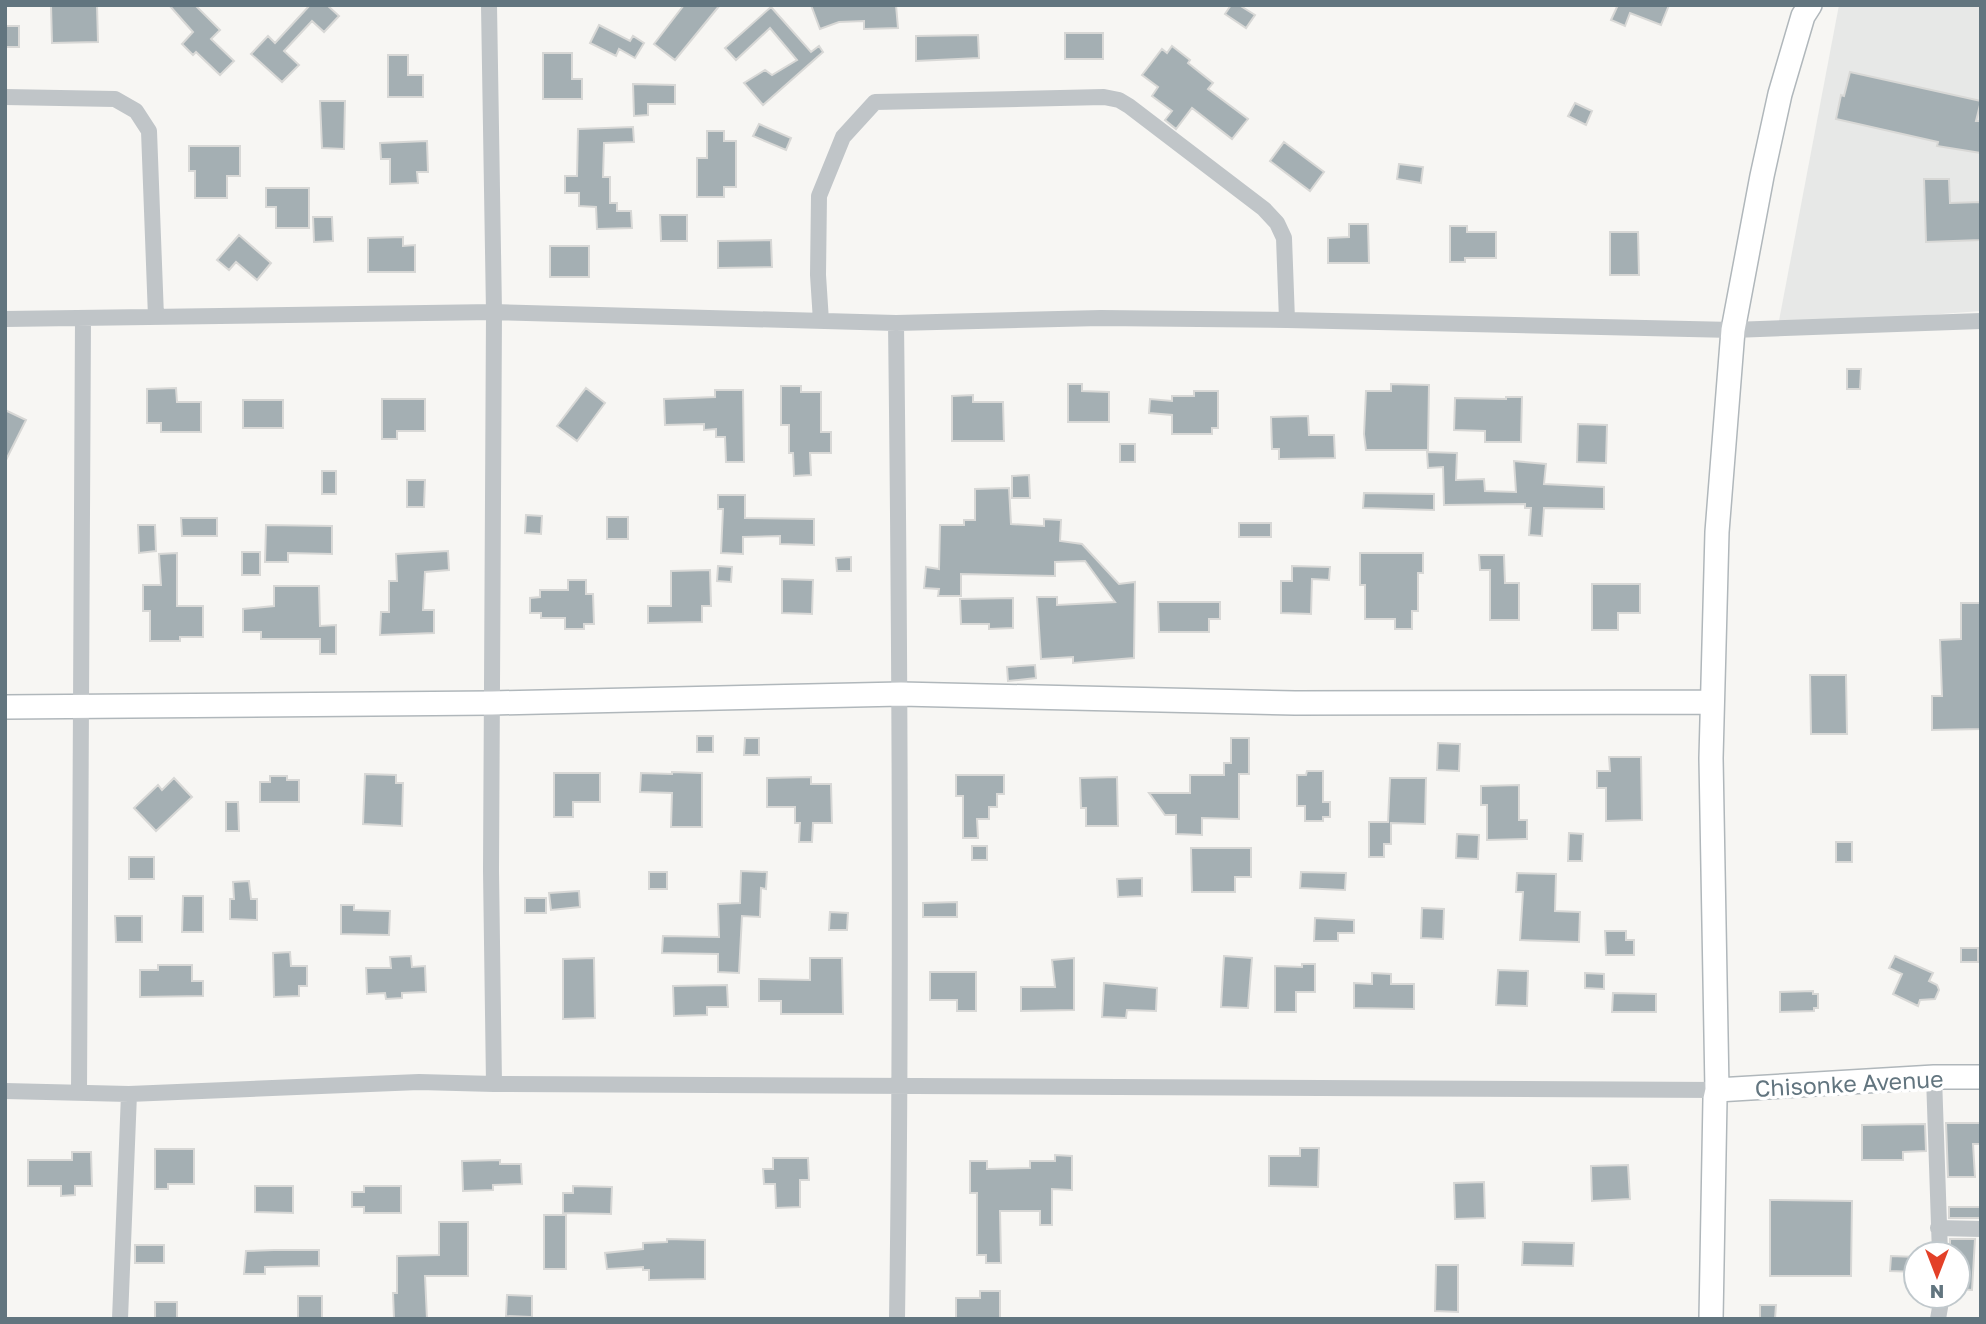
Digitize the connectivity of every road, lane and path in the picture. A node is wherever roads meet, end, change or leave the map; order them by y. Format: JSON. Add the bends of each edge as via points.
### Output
{"nodes":[{"id":1,"x":489,"y":5,"type":"edge"},
{"id":2,"x":1810,"y":5,"type":"edge"},
{"id":3,"x":5,"y":97,"type":"edge"},
{"id":4,"x":494,"y":312,"type":"junction"},
{"id":5,"x":156,"y":317,"type":"junction"},
{"id":6,"x":5,"y":318,"type":"edge"},
{"id":7,"x":83,"y":319,"type":"junction"},
{"id":8,"x":1287,"y":320,"type":"junction"},
{"id":9,"x":821,"y":321,"type":"junction"},
{"id":10,"x":1981,"y":321,"type":"edge"},
{"id":11,"x":896,"y":323,"type":"junction"},
{"id":12,"x":1733,"y":330,"type":"junction"},
{"id":13,"x":901,"y":694,"type":"junction"},
{"id":14,"x":1712,"y":702,"type":"junction"},
{"id":15,"x":492,"y":704,"type":"junction"},
{"id":16,"x":5,"y":707,"type":"edge"},
{"id":17,"x":82,"y":707,"type":"junction"},
{"id":18,"x":1934,"y":1077,"type":"junction"},
{"id":19,"x":1981,"y":1077,"type":"edge"},
{"id":20,"x":494,"y":1084,"type":"junction"},
{"id":21,"x":900,"y":1086,"type":"junction"},
{"id":22,"x":1717,"y":1090,"type":"junction"},
{"id":23,"x":5,"y":1091,"type":"edge"},
{"id":24,"x":79,"y":1093,"type":"junction"},
{"id":25,"x":129,"y":1094,"type":"junction"},
{"id":26,"x":1938,"y":1228,"type":"junction"},
{"id":27,"x":1981,"y":1229,"type":"edge"},
{"id":28,"x":1939,"y":1240,"type":"edge"},
{"id":29,"x":120,"y":1319,"type":"edge"},
{"id":30,"x":897,"y":1319,"type":"edge"},
{"id":31,"x":1711,"y":1319,"type":"edge"}],
"edges":[{"from":1,"to":4,"type":"street"},
{"from":2,"to":12,"type":"street","via":[[1780,94]]},
{"from":3,"to":5,"type":"street","via":[[115,99],[136,111],[149,131]]},
{"from":4,"to":5,"type":"street"},
{"from":4,"to":9,"type":"street"},
{"from":4,"to":15,"type":"street"},
{"from":5,"to":7,"type":"street"},
{"from":6,"to":7,"type":"street"},
{"from":7,"to":17,"type":"street"},
{"from":8,"to":9,"type":"street","via":[[1284,238],[1277,223],[1129,106],[1104,97],[875,102],[843,136],[819,195]]},
{"from":8,"to":11,"type":"street"},
{"from":8,"to":12,"type":"street"},
{"from":9,"to":11,"type":"street"},
{"from":10,"to":12,"type":"street"},
{"from":11,"to":13,"type":"street"},
{"from":12,"to":14,"type":"street","via":[[1717,532]]},
{"from":13,"to":14,"type":"street","via":[[1296,703]]},
{"from":13,"to":15,"type":"street"},
{"from":13,"to":21,"type":"street"},
{"from":14,"to":22,"type":"street"},
{"from":15,"to":17,"type":"street"},
{"from":15,"to":20,"type":"street"},
{"from":16,"to":17,"type":"street"},
{"from":17,"to":24,"type":"street"},
{"from":18,"to":19,"type":"street","name":"Chisonke Avenue"},
{"from":18,"to":22,"type":"street","name":"Chisonke Avenue"},
{"from":18,"to":26,"type":"street"},
{"from":20,"to":21,"type":"street"},
{"from":20,"to":25,"type":"street","via":[[419,1082]]},
{"from":21,"to":22,"type":"street"},
{"from":21,"to":30,"type":"street"},
{"from":22,"to":31,"type":"street"},
{"from":23,"to":24,"type":"street"},
{"from":24,"to":25,"type":"street"},
{"from":25,"to":29,"type":"street"},
{"from":26,"to":27,"type":"street"},
{"from":26,"to":28,"type":"street"}]}
